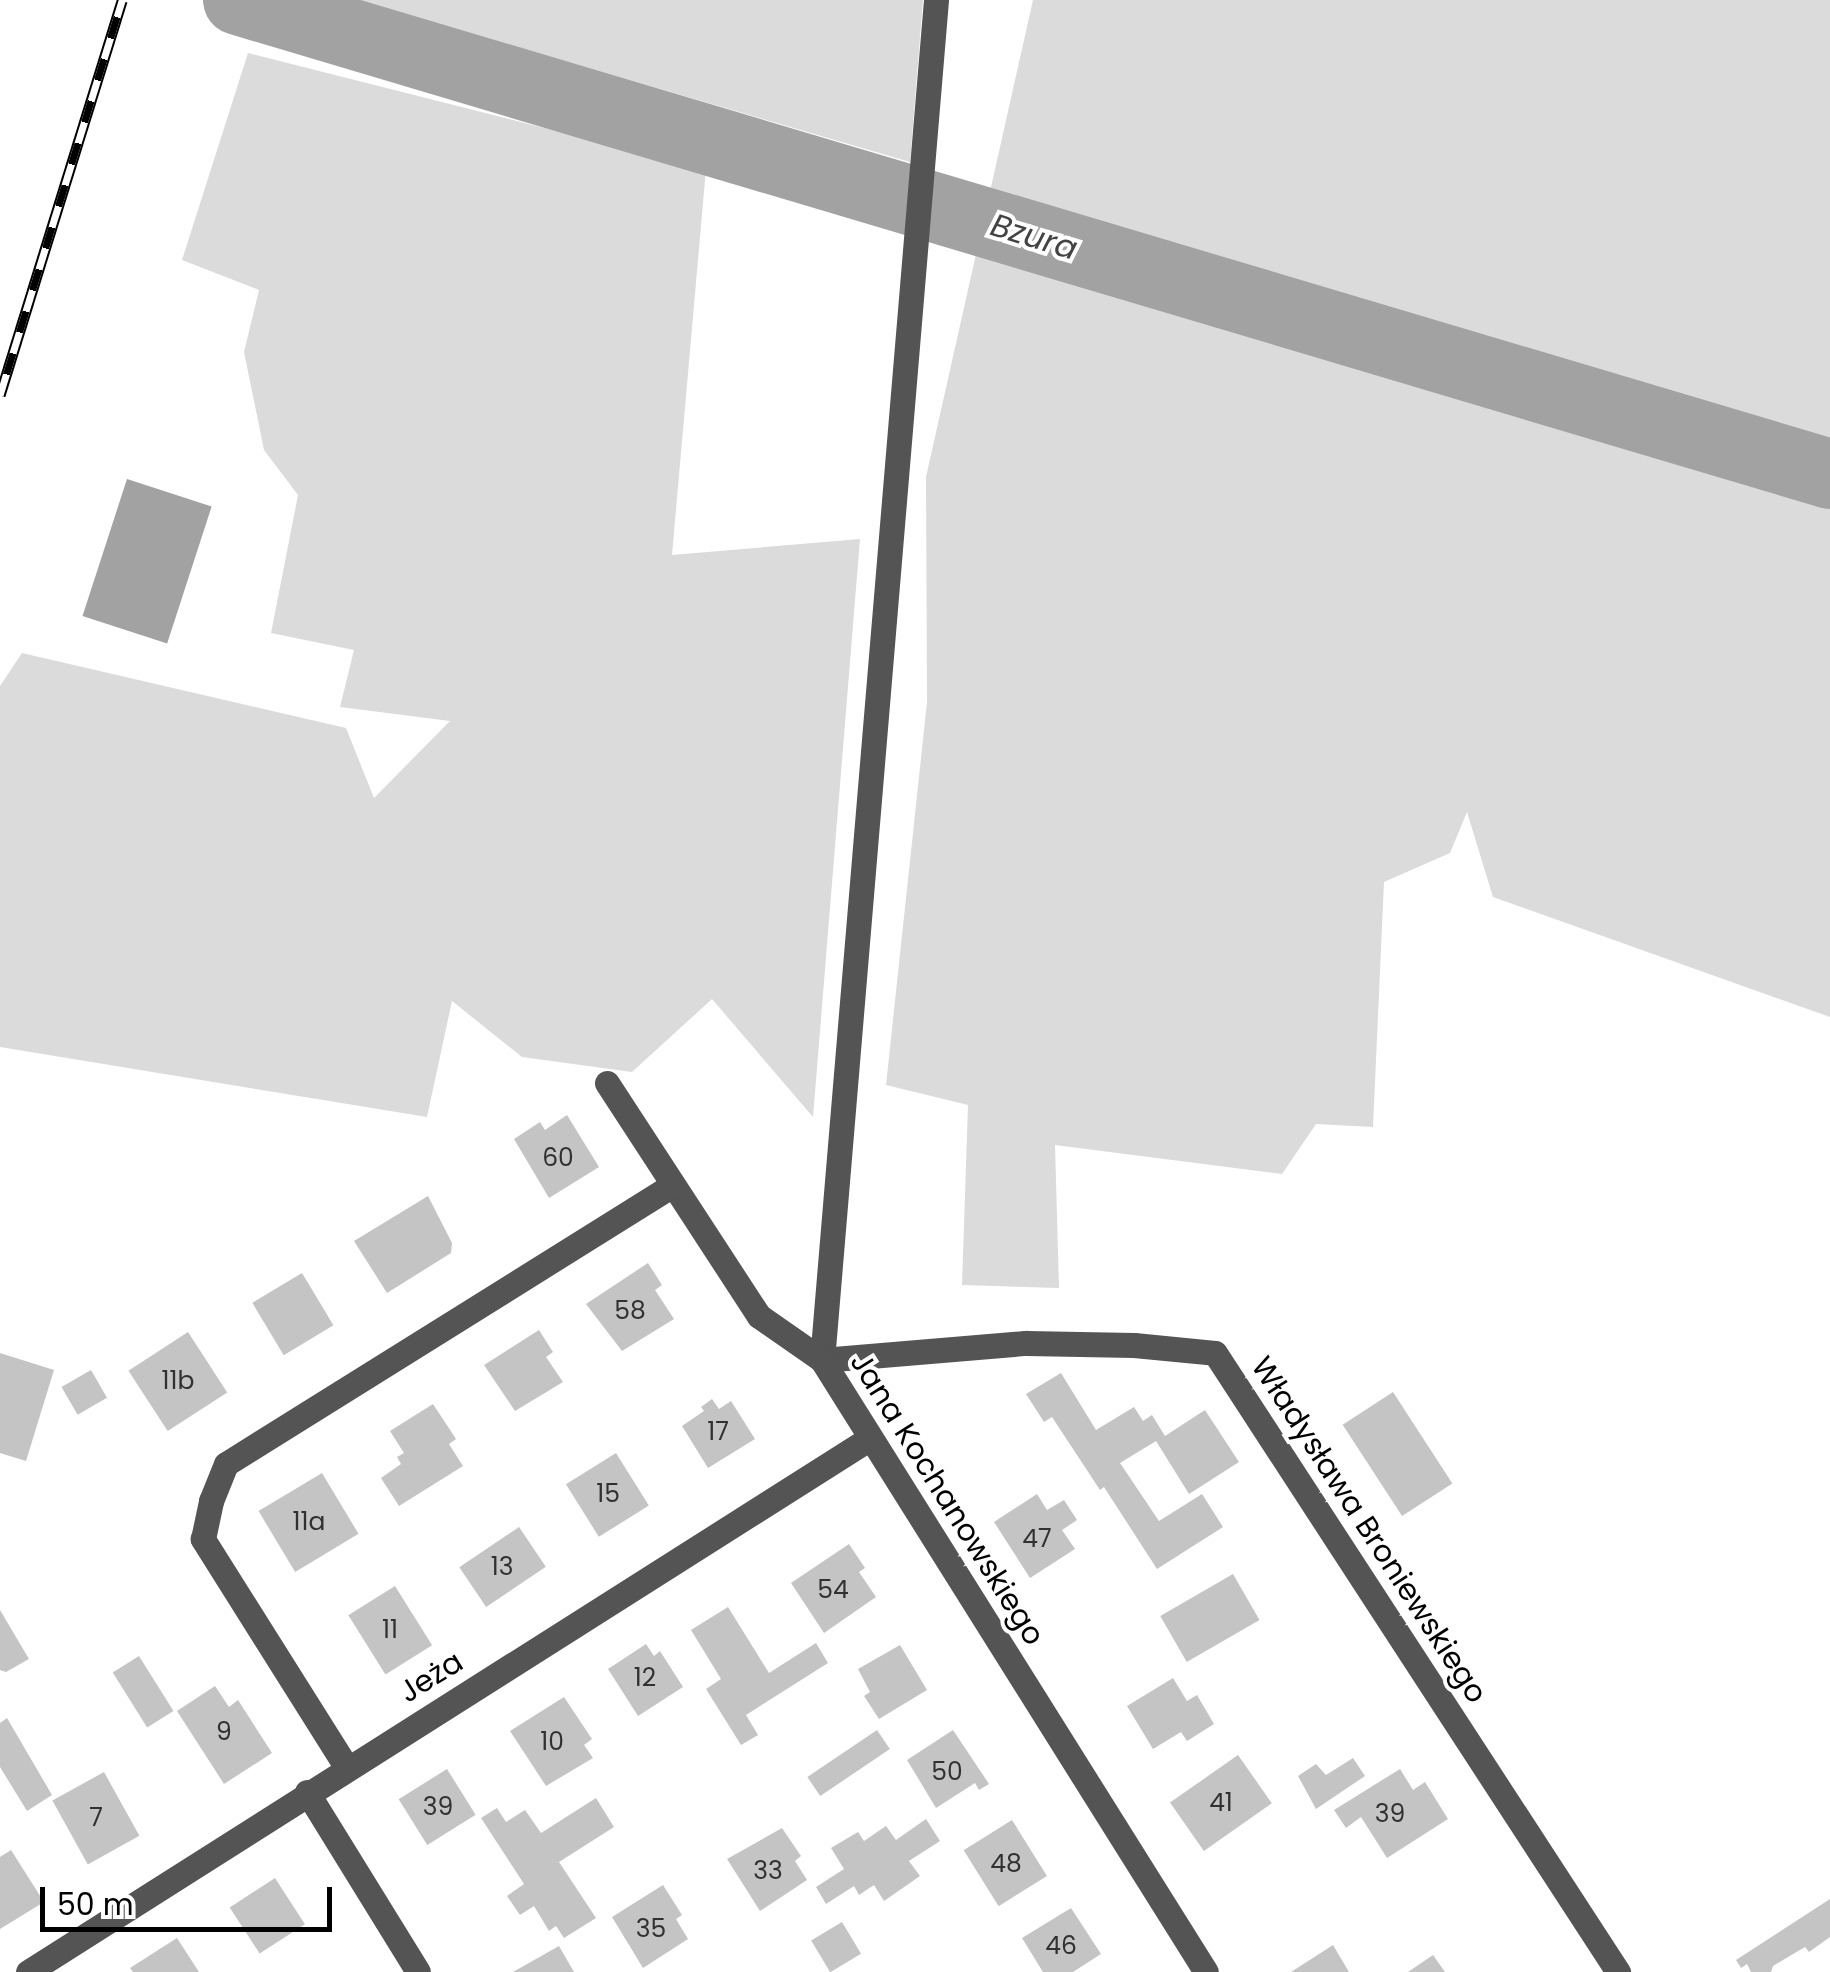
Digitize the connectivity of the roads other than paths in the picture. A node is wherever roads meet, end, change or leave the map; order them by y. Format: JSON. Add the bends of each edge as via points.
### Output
{"nodes":[{"id":1,"x":936,"y":0,"type":"edge"},
{"id":2,"x":607,"y":1084,"type":"dead end"},
{"id":3,"x":671,"y":1186,"type":"junction"},
{"id":4,"x":822,"y":1360,"type":"junction"},
{"id":5,"x":870,"y":1438,"type":"junction"},
{"id":6,"x":347,"y":1768,"type":"junction"},
{"id":7,"x":307,"y":1792,"type":"junction"},
{"id":8,"x":28,"y":1972,"type":"edge"},
{"id":9,"x":418,"y":1972,"type":"edge"},
{"id":10,"x":1206,"y":1972,"type":"edge"},
{"id":11,"x":1618,"y":1972,"type":"edge"}],
"edges":[{"from":1,"to":4,"type":"street"},
{"from":2,"to":3,"type":"street","name":"Jana Kochanowskiego"},
{"from":3,"to":4,"type":"street","name":"Jana Kochanowskiego","via":[[758,1316]]},
{"from":3,"to":6,"type":"street","via":[[226,1464],[204,1539]]},
{"from":4,"to":5,"type":"street","name":"Jana Kochanowskiego"},
{"from":4,"to":11,"type":"street","name":"Władysława Broniewskiego","via":[[1026,1343],[1215,1353]]},
{"from":5,"to":6,"type":"street","name":"Jeża"},
{"from":5,"to":10,"type":"street","name":"Jana Kochanowskiego"},
{"from":6,"to":7,"type":"street","name":"Jeża"},
{"from":7,"to":8,"type":"street","name":"Jeża"},
{"from":7,"to":9,"type":"street"}]}
